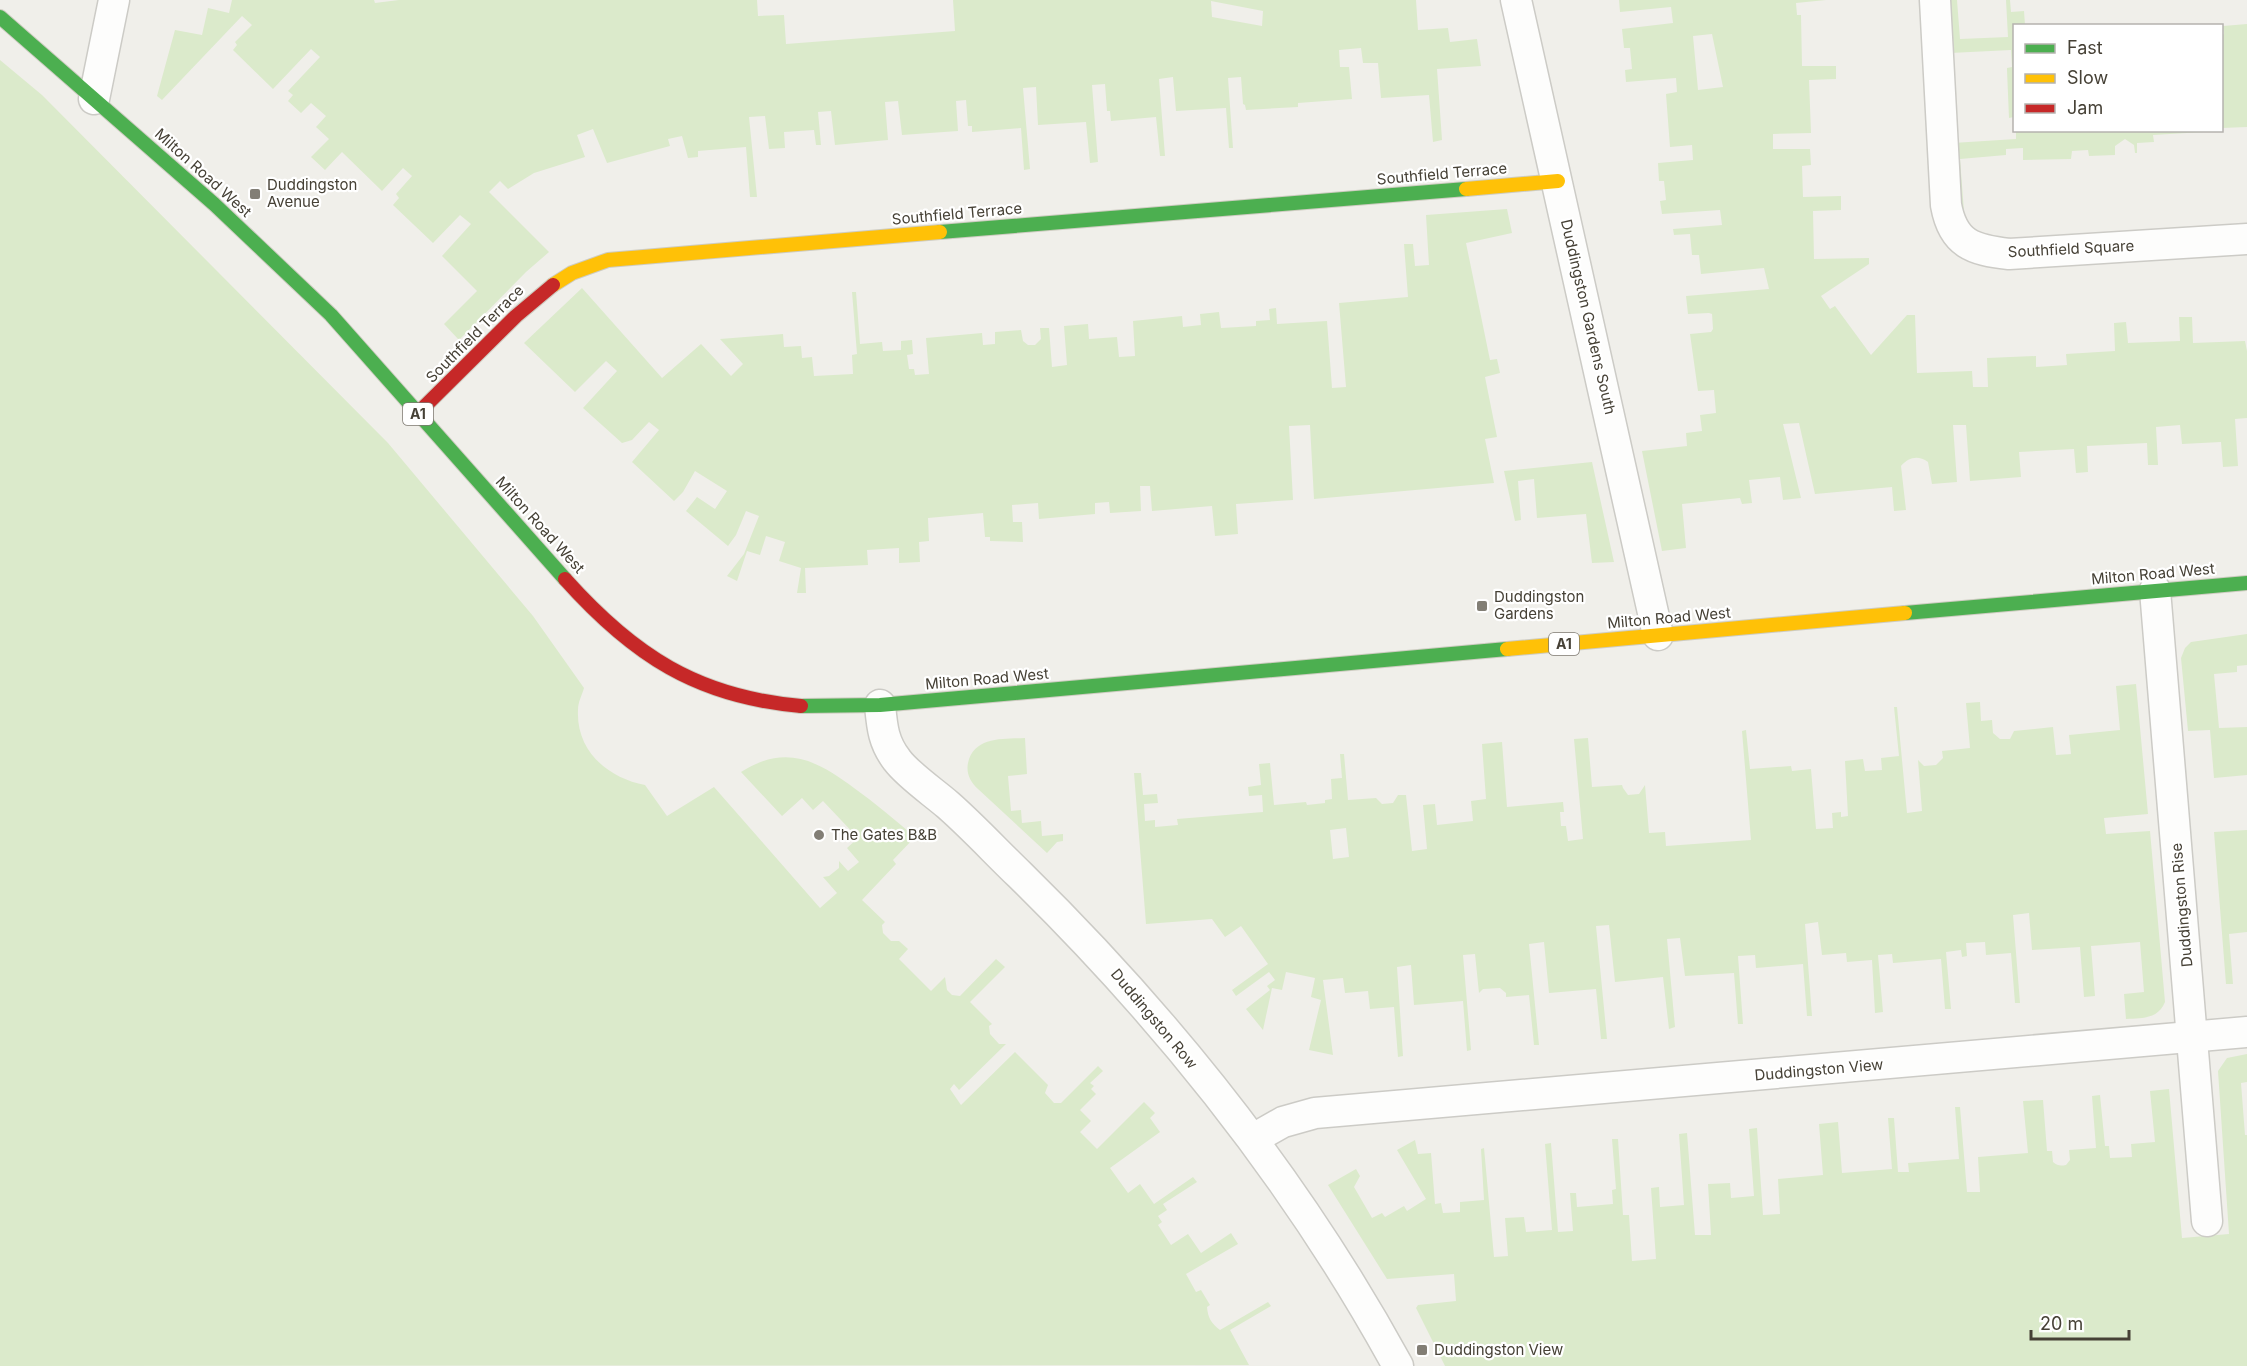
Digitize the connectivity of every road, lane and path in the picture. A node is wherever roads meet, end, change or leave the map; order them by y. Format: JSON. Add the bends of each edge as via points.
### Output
{"nodes":[{"id":1,"x":114,"y":0,"type":"edge"},
{"id":2,"x":1516,"y":0,"type":"edge"},
{"id":3,"x":1935,"y":0,"type":"edge"},
{"id":4,"x":0,"y":17,"type":"edge"},
{"id":5,"x":94,"y":99,"type":"junction"},
{"id":6,"x":1558,"y":181,"type":"junction"},
{"id":7,"x":2247,"y":239,"type":"edge"},
{"id":8,"x":417,"y":414,"type":"junction"},
{"id":9,"x":2247,"y":583,"type":"edge"},
{"id":10,"x":2154,"y":590,"type":"junction"},
{"id":11,"x":1658,"y":635,"type":"junction"},
{"id":12,"x":880,"y":705,"type":"junction"},
{"id":13,"x":2247,"y":1032,"type":"edge"},
{"id":14,"x":2193,"y":1036,"type":"junction"},
{"id":15,"x":1253,"y":1139,"type":"junction"},
{"id":16,"x":2208,"y":1221,"type":"dead end"},
{"id":17,"x":1398,"y":1366,"type":"edge"}],
"edges":[{"from":1,"to":5,"type":"street"},
{"from":2,"to":6,"type":"street","name":"Duddingston Gardens South"},
{"from":3,"to":7,"type":"street","name":"Southfield Square","via":[[1946,205],[1953,230],[1962,240],[1974,248],[2009,254]]},
{"from":4,"to":5,"type":"main road","name":"Milton Road West","number":"A1"},
{"from":5,"to":8,"type":"main road","name":"Milton Road West","number":"A1","via":[[214,204],[331,315]]},
{"from":6,"to":8,"type":"main road","name":"Southfield Terrace","via":[[608,260],[585,265],[534,298]]},
{"from":6,"to":11,"type":"street","name":"Duddingston Gardens South"},
{"from":8,"to":12,"type":"main road","name":"Milton Road West","number":"A1","via":[[583,598],[633,645],[661,664],[698,684],[752,701],[814,707]]},
{"from":9,"to":10,"type":"main road","name":"Milton Road West","number":"A1"},
{"from":10,"to":11,"type":"main road","name":"Milton Road West","number":"A1"},
{"from":10,"to":14,"type":"street","name":"Duddingston Rise"},
{"from":11,"to":12,"type":"main road","name":"Milton Road West","number":"A1"},
{"from":12,"to":15,"type":"street","name":"Duddingston Row","via":[[882,733],[897,760],[1054,908],[1138,997]]},
{"from":13,"to":14,"type":"street","name":"Duddingston View"},
{"from":14,"to":15,"type":"street","name":"Duddingston View","via":[[1316,1113],[1283,1122]]},
{"from":14,"to":16,"type":"street","name":"Duddingston Rise"},
{"from":15,"to":17,"type":"street","name":"Duddingston Row","via":[[1340,1266]]}]}
